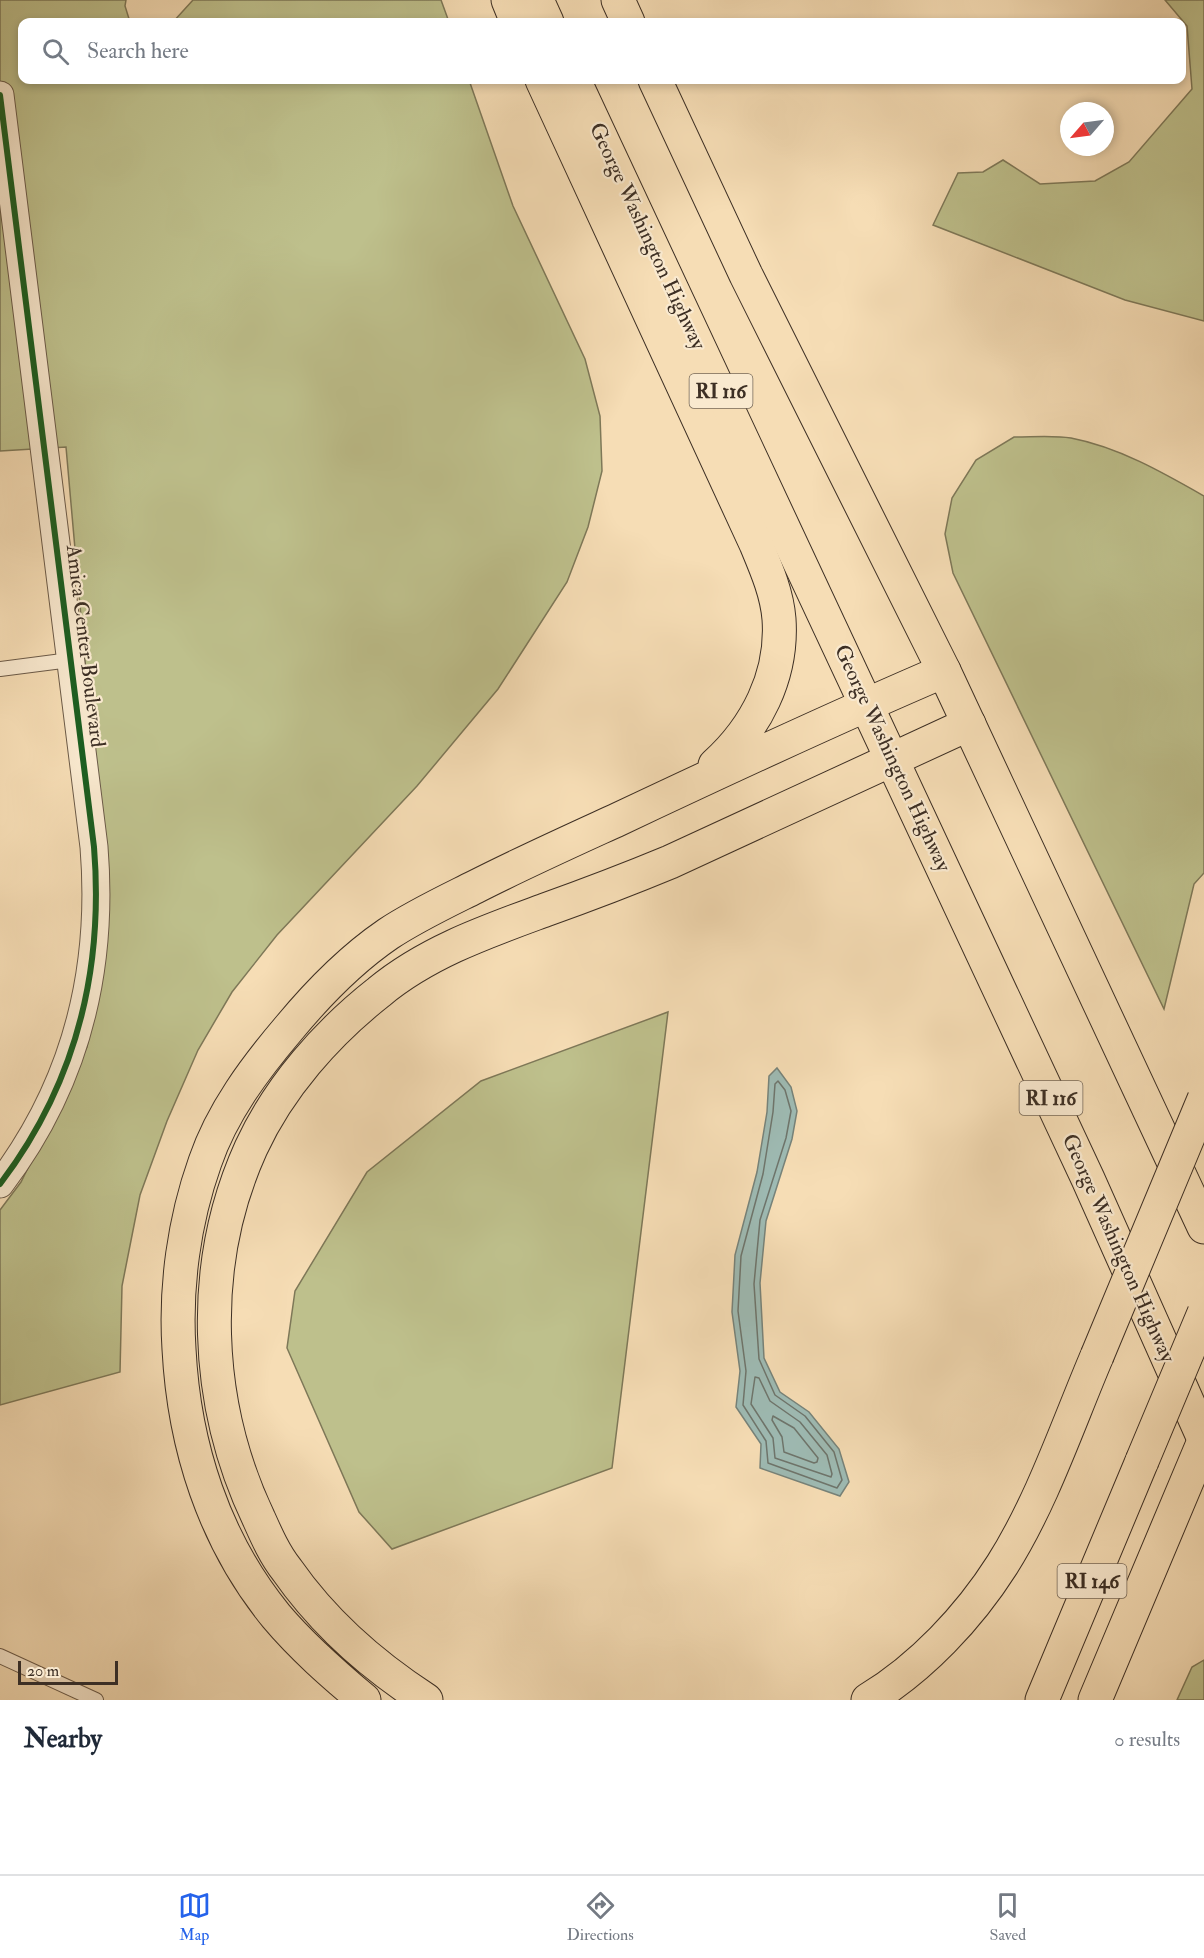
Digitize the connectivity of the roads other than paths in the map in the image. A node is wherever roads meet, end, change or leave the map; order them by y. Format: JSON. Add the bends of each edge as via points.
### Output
{"nodes":[{"id":1,"x":508,"y":0,"type":"edge"},
{"id":2,"x":537,"y":0,"type":"edge"},
{"id":3,"x":618,"y":0,"type":"edge"},
{"id":4,"x":515,"y":18,"type":"edge"},
{"id":5,"x":545,"y":18,"type":"edge"},
{"id":6,"x":626,"y":18,"type":"edge"},
{"id":7,"x":544,"y":84,"type":"edge"},
{"id":8,"x":576,"y":84,"type":"edge"},
{"id":9,"x":657,"y":84,"type":"edge"},
{"id":10,"x":0,"y":94,"type":"edge"},
{"id":11,"x":70,"y":660,"type":"junction"},
{"id":12,"x":0,"y":669,"type":"edge"},
{"id":13,"x":944,"y":670,"type":"junction"},
{"id":14,"x":868,"y":704,"type":"junction"},
{"id":15,"x":969,"y":724,"type":"junction"},
{"id":16,"x":893,"y":758,"type":"junction"},
{"id":17,"x":679,"y":790,"type":"junction"},
{"id":18,"x":1204,"y":1099,"type":"edge"},
{"id":19,"x":0,"y":1184,"type":"edge"},
{"id":20,"x":1204,"y":1227,"type":"edge"},
{"id":21,"x":1204,"y":1313,"type":"edge"},
{"id":22,"x":1204,"y":1440,"type":"edge"},
{"id":23,"x":0,"y":1656,"type":"edge"},
{"id":24,"x":96,"y":1700,"type":"edge"},
{"id":25,"x":364,"y":1700,"type":"edge"},
{"id":26,"x":426,"y":1700,"type":"edge"},
{"id":27,"x":868,"y":1700,"type":"edge"},
{"id":28,"x":1041,"y":1700,"type":"edge"},
{"id":29,"x":1095,"y":1700,"type":"edge"}],
"edges":[{"from":1,"to":4,"type":"main road"},
{"from":2,"to":5,"type":"main road"},
{"from":3,"to":6,"type":"main road"},
{"from":7,"to":17,"type":"main road","via":[[756,544],[779,617],[776,666],[760,710],[729,752]]},
{"from":8,"to":14,"type":"main road","name":"George Washington Highway","number":"RI 116"},
{"from":9,"to":13,"type":"main road","via":[[746,275]]},
{"from":10,"to":11,"type":"street","name":"Amica Center Boulevard"},
{"from":11,"to":12,"type":"lane"},
{"from":11,"to":19,"type":"street","name":"Amica Center Boulevard","via":[[95,855],[95,946],[80,1026],[60,1081],[33,1135]]},
{"from":13,"to":14,"type":"main road"},
{"from":13,"to":15,"type":"main road"},
{"from":14,"to":16,"type":"main road","name":"George Washington Highway","number":"RI 116"},
{"from":14,"to":17,"type":"main road"},
{"from":15,"to":16,"type":"main road"},
{"from":15,"to":20,"type":"main road"},
{"from":16,"to":22,"type":"main road","name":"George Washington Highway","number":"RI 116"},
{"from":16,"to":26,"type":"main road","via":[[670,862],[479,935],[412,969],[382,989],[329,1037],[286,1089],[252,1146],[230,1208],[215,1304],[220,1405],[238,1471],[267,1537],[306,1596],[362,1652]]},
{"from":17,"to":25,"type":"main road","via":[[419,915],[354,959],[302,1012],[257,1068],[232,1106],[205,1162],[186,1232],[179,1300],[180,1371],[192,1446],[218,1518],[252,1583],[306,1649]]},
{"from":18,"to":27,"type":"main road","bridge":true,"via":[[1035,1504],[1002,1565],[946,1635]]},
{"from":21,"to":28,"type":"main road","number":"RI 146","bridge":true},
{"from":22,"to":29,"type":"main road","number":"RI 146"},
{"from":23,"to":24,"type":"lane"}]}
